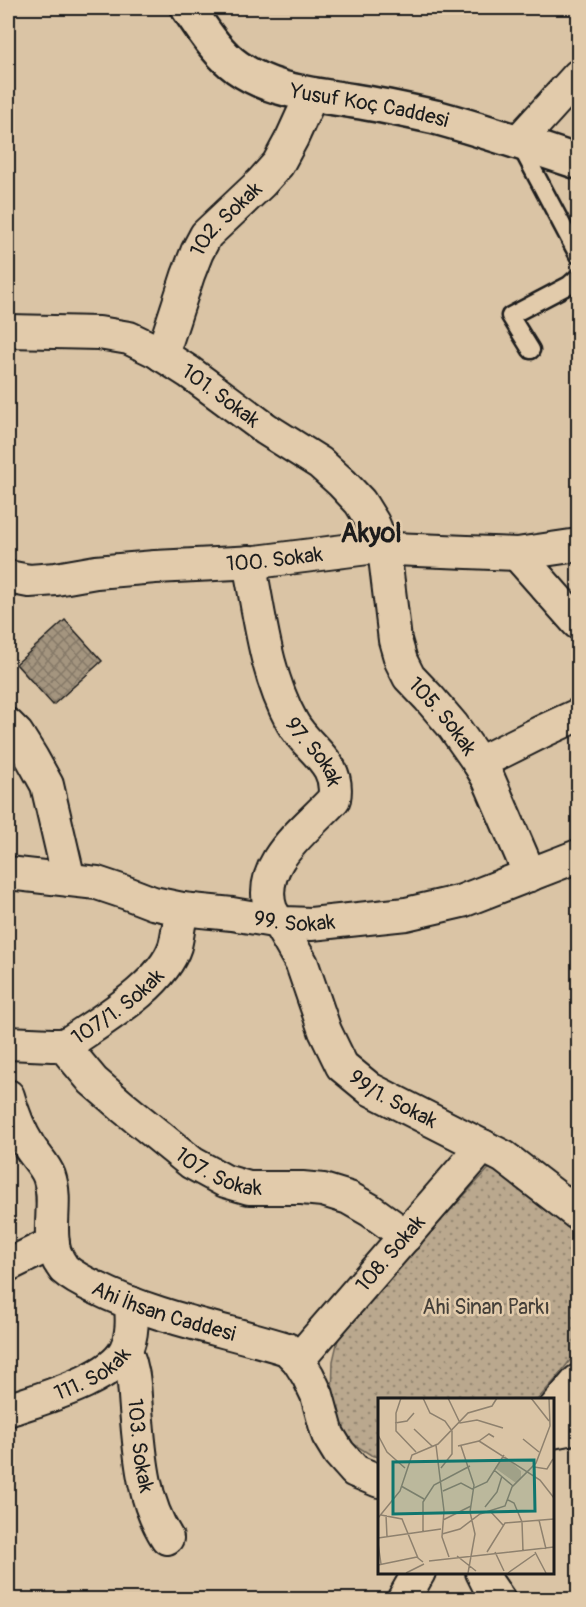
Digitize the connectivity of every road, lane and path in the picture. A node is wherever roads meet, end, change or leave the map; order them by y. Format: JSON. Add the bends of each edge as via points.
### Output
{"nodes":[{"id":1,"x":188,"y":8,"type":"edge"},
{"id":2,"x":579,"y":76,"type":"edge"},
{"id":3,"x":312,"y":94,"type":"junction"},
{"id":4,"x":518,"y":142,"type":"junction"},
{"id":5,"x":579,"y":162,"type":"edge"},
{"id":6,"x":579,"y":255,"type":"edge"},
{"id":7,"x":579,"y":277,"type":"edge"},
{"id":8,"x":8,"y":332,"type":"edge"},
{"id":9,"x":531,"y":350,"type":"dead end"},
{"id":10,"x":162,"y":355,"type":"junction"},
{"id":11,"x":579,"y":545,"type":"edge"},
{"id":12,"x":384,"y":549,"type":"junction"},
{"id":13,"x":517,"y":554,"type":"junction"},
{"id":14,"x":249,"y":562,"type":"junction"},
{"id":15,"x":8,"y":577,"type":"edge"},
{"id":16,"x":579,"y":623,"type":"edge"},
{"id":17,"x":579,"y":716,"type":"edge"},
{"id":18,"x":8,"y":725,"type":"edge"},
{"id":19,"x":479,"y":763,"type":"junction"},
{"id":20,"x":579,"y":856,"type":"edge"},
{"id":21,"x":8,"y":873,"type":"edge"},
{"id":22,"x":530,"y":875,"type":"junction"},
{"id":23,"x":69,"y":880,"type":"junction"},
{"id":24,"x":182,"y":909,"type":"junction"},
{"id":25,"x":278,"y":921,"type":"junction"},
{"id":26,"x":8,"y":1043,"type":"edge"},
{"id":27,"x":63,"y":1045,"type":"junction"},
{"id":28,"x":8,"y":1099,"type":"edge"},
{"id":29,"x":483,"y":1146,"type":"junction"},
{"id":30,"x":579,"y":1214,"type":"edge"},
{"id":31,"x":406,"y":1236,"type":"junction"},
{"id":32,"x":53,"y":1243,"type":"junction"},
{"id":33,"x":8,"y":1264,"type":"edge"},
{"id":34,"x":131,"y":1303,"type":"junction"},
{"id":35,"x":126,"y":1351,"type":"junction"},
{"id":36,"x":298,"y":1360,"type":"junction"},
{"id":37,"x":579,"y":1381,"type":"edge"},
{"id":38,"x":8,"y":1410,"type":"edge"},
{"id":39,"x":553,"y":1411,"type":"edge"},
{"id":40,"x":579,"y":1427,"type":"edge"},
{"id":41,"x":553,"y":1432,"type":"edge"},
{"id":42,"x":378,"y":1480,"type":"edge"},
{"id":43,"x":167,"y":1538,"type":"dead end"},
{"id":44,"x":417,"y":1574,"type":"edge"},
{"id":45,"x":483,"y":1574,"type":"edge"},
{"id":46,"x":403,"y":1599,"type":"edge"},
{"id":47,"x":499,"y":1599,"type":"edge"}],
"edges":[{"from":1,"to":3,"type":"street","name":"Yusuf Koç Caddesi","via":[[223,56],[238,68],[264,83]]},
{"from":2,"to":4,"type":"street"},
{"from":3,"to":4,"type":"street","name":"Yusuf Koç Caddesi","via":[[434,117]]},
{"from":3,"to":10,"type":"street","name":"102. Sokak","via":[[278,164],[206,235],[188,275]]},
{"from":4,"to":5,"type":"street","name":"Yusuf Koç Caddesi"},
{"from":4,"to":6,"type":"lane"},
{"from":7,"to":9,"type":"lane","via":[[510,316]]},
{"from":8,"to":10,"type":"street","name":"101. Sokak","via":[[99,333],[129,338]]},
{"from":10,"to":12,"type":"street","name":"101. Sokak","via":[[320,463],[360,502]]},
{"from":11,"to":13,"type":"street","name":"100. Sokak"},
{"from":12,"to":13,"type":"street","name":"100. Sokak"},
{"from":12,"to":14,"type":"street","name":"100. Sokak"},
{"from":12,"to":19,"type":"street","name":"105. Sokak","via":[[394,640],[401,661],[409,677],[453,726]]},
{"from":13,"to":16,"type":"street"},
{"from":14,"to":15,"type":"street","name":"100. Sokak","via":[[29,580]]},
{"from":14,"to":25,"type":"street","name":"97. Sokak","via":[[276,686],[293,725],[329,767],[336,788],[334,799],[283,851],[270,879],[268,900]]},
{"from":17,"to":19,"type":"street"},
{"from":18,"to":23,"type":"street","via":[[47,785]]},
{"from":19,"to":22,"type":"street","name":"105. Sokak"},
{"from":20,"to":22,"type":"street","name":"99. Sokak"},
{"from":21,"to":23,"type":"street","name":"99. Sokak"},
{"from":22,"to":25,"type":"street","name":"99. Sokak","via":[[462,901],[406,914],[311,924]]},
{"from":23,"to":24,"type":"street","name":"99. Sokak","via":[[97,883]]},
{"from":24,"to":25,"type":"street","name":"99. Sokak"},
{"from":24,"to":27,"type":"street","name":"107/1. Sokak","via":[[167,963],[142,991]]},
{"from":25,"to":29,"type":"street","name":"99/1. Sokak","via":[[302,964],[325,1031],[342,1066],[370,1089]]},
{"from":26,"to":27,"type":"street","name":"107/1. Sokak"},
{"from":27,"to":31,"type":"street","name":"107. Sokak","via":[[93,1081],[192,1163],[225,1181],[249,1188],[322,1190],[348,1198]]},
{"from":28,"to":32,"type":"street","name":"Ahi İhsan Caddesi","via":[[15,1120],[49,1175]]},
{"from":29,"to":30,"type":"street","name":"99/1. Sokak","via":[[521,1168]]},
{"from":29,"to":31,"type":"street","name":"108. Sokak"},
{"from":31,"to":36,"type":"street","name":"108. Sokak"},
{"from":32,"to":33,"type":"street"},
{"from":32,"to":34,"type":"street","name":"Ahi İhsan Caddesi","via":[[64,1269],[79,1280]]},
{"from":34,"to":35,"type":"street","name":"111. Sokak"},
{"from":34,"to":36,"type":"street","name":"Ahi İhsan Caddesi","via":[[287,1349]]},
{"from":35,"to":38,"type":"street","name":"111. Sokak","via":[[102,1373],[84,1382]]},
{"from":35,"to":43,"type":"street","name":"103. Sokak","via":[[134,1378],[143,1476],[158,1524]]},
{"from":36,"to":42,"type":"street","name":"Ahi İhsan Caddesi","via":[[317,1395],[328,1435],[339,1453],[355,1471]]},
{"from":37,"to":39,"type":"street"},
{"from":40,"to":41,"type":"street"},
{"from":44,"to":46,"type":"street"},
{"from":45,"to":47,"type":"street"}]}
